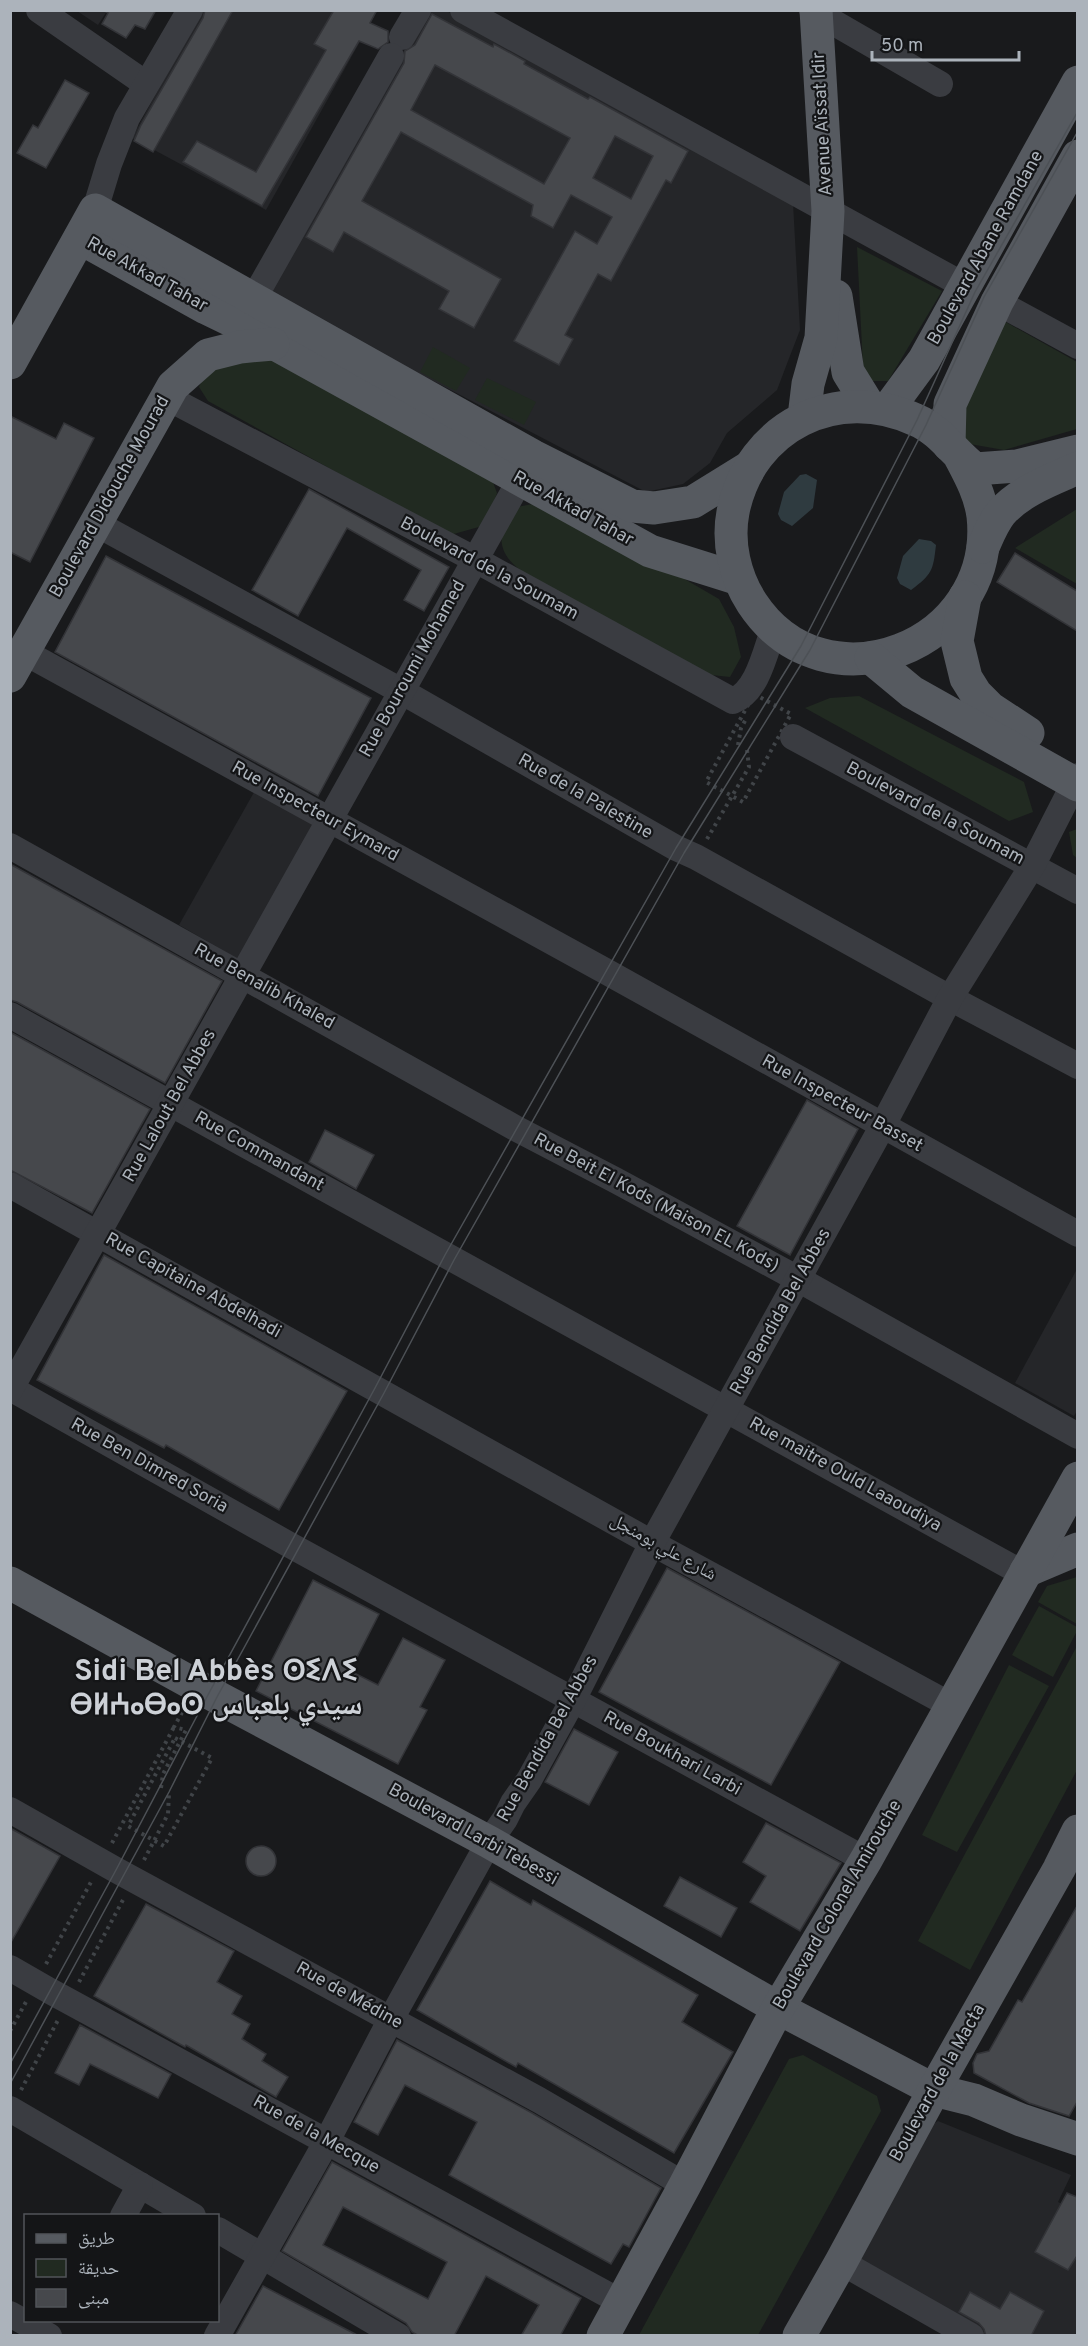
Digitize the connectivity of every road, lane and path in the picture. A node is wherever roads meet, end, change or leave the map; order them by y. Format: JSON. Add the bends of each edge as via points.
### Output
{"nodes":[{"id":1,"x":39,"y":10,"type":"edge"},
{"id":2,"x":190,"y":10,"type":"edge"},
{"id":3,"x":418,"y":10,"type":"edge"},
{"id":4,"x":463,"y":10,"type":"edge"},
{"id":5,"x":815,"y":11,"type":"edge"},
{"id":6,"x":1077,"y":82,"type":"edge"},
{"id":7,"x":146,"y":84,"type":"junction"},
{"id":8,"x":940,"y":84,"type":"dead end"},
{"id":9,"x":1077,"y":156,"type":"edge"},
{"id":10,"x":87,"y":224,"type":"junction"},
{"id":11,"x":827,"y":225,"type":"junction"},
{"id":12,"x":210,"y":276,"type":"junction"},
{"id":13,"x":965,"y":286,"type":"junction"},
{"id":14,"x":997,"y":302,"type":"junction"},
{"id":15,"x":206,"y":308,"type":"junction"},
{"id":16,"x":246,"y":311,"type":"junction"},
{"id":17,"x":273,"y":344,"type":"junction"},
{"id":18,"x":1077,"y":346,"type":"edge"},
{"id":19,"x":208,"y":355,"type":"junction"},
{"id":20,"x":10,"y":363,"type":"edge"},
{"id":21,"x":170,"y":392,"type":"junction"},
{"id":22,"x":878,"y":407,"type":"junction"},
{"id":23,"x":804,"y":417,"type":"junction"},
{"id":24,"x":955,"y":451,"type":"junction"},
{"id":25,"x":1077,"y":451,"type":"edge"},
{"id":26,"x":526,"y":468,"type":"junction"},
{"id":27,"x":748,"y":468,"type":"junction"},
{"id":28,"x":1077,"y":468,"type":"edge"},
{"id":29,"x":95,"y":523,"type":"junction"},
{"id":30,"x":983,"y":547,"type":"junction"},
{"id":31,"x":474,"y":559,"type":"junction"},
{"id":32,"x":739,"y":579,"type":"junction"},
{"id":33,"x":966,"y":597,"type":"junction"},
{"id":34,"x":774,"y":628,"type":"junction"},
{"id":35,"x":871,"y":658,"type":"junction"},
{"id":36,"x":17,"y":664,"type":"edge"},
{"id":37,"x":401,"y":691,"type":"junction"},
{"id":38,"x":793,"y":737,"type":"dead end"},
{"id":39,"x":747,"y":750,"type":"dead end"},
{"id":40,"x":1076,"y":776,"type":"edge"},
{"id":41,"x":732,"y":796,"type":"junction"},
{"id":42,"x":330,"y":821,"type":"junction"},
{"id":43,"x":10,"y":846,"type":"edge"},
{"id":44,"x":696,"y":857,"type":"junction"},
{"id":45,"x":1032,"y":866,"type":"junction"},
{"id":46,"x":1077,"y":891,"type":"edge"},
{"id":47,"x":607,"y":972,"type":"joint"},
{"id":48,"x":243,"y":975,"type":"junction"},
{"id":49,"x":950,"y":998,"type":"junction"},
{"id":50,"x":10,"y":1015,"type":"edge"},
{"id":51,"x":1077,"y":1066,"type":"edge"},
{"id":52,"x":172,"y":1104,"type":"junction"},
{"id":53,"x":882,"y":1127,"type":"junction"},
{"id":54,"x":517,"y":1129,"type":"joint"},
{"id":55,"x":10,"y":1185,"type":"edge"},
{"id":56,"x":99,"y":1234,"type":"junction"},
{"id":57,"x":1077,"y":1234,"type":"edge"},
{"id":58,"x":445,"y":1255,"type":"joint"},
{"id":59,"x":798,"y":1279,"type":"junction"},
{"id":60,"x":375,"y":1388,"type":"joint"},
{"id":61,"x":11,"y":1389,"type":"edge"},
{"id":62,"x":727,"y":1410,"type":"junction"},
{"id":63,"x":1077,"y":1436,"type":"edge"},
{"id":64,"x":1077,"y":1478,"type":"edge"},
{"id":65,"x":652,"y":1543,"type":"junction"},
{"id":66,"x":288,"y":1544,"type":"joint"},
{"id":67,"x":1077,"y":1549,"type":"edge"},
{"id":68,"x":1025,"y":1573,"type":"junction"},
{"id":69,"x":10,"y":1583,"type":"edge"},
{"id":70,"x":196,"y":1685,"type":"junction"},
{"id":71,"x":573,"y":1700,"type":"junction"},
{"id":72,"x":952,"y":1706,"type":"junction"},
{"id":73,"x":180,"y":1741,"type":"junction"},
{"id":74,"x":160,"y":1788,"type":"dead end"},
{"id":75,"x":169,"y":1792,"type":"dead end"},
{"id":76,"x":10,"y":1810,"type":"edge"},
{"id":77,"x":1077,"y":1831,"type":"edge"},
{"id":78,"x":154,"y":1841,"type":"junction"},
{"id":79,"x":489,"y":1842,"type":"junction"},
{"id":80,"x":866,"y":1860,"type":"junction"},
{"id":81,"x":1068,"y":1874,"type":"edge"},
{"id":82,"x":134,"y":1879,"type":"junction"},
{"id":83,"x":10,"y":1968,"type":"edge"},
{"id":84,"x":69,"y":2001,"type":"junction"},
{"id":85,"x":778,"y":2008,"type":"junction"},
{"id":86,"x":391,"y":2019,"type":"junction"},
{"id":87,"x":934,"y":2090,"type":"junction"},
{"id":88,"x":11,"y":2109,"type":"edge"},
{"id":89,"x":1077,"y":2139,"type":"edge"},
{"id":90,"x":327,"y":2140,"type":"junction"},
{"id":91,"x":140,"y":2185,"type":"junction"},
{"id":92,"x":685,"y":2185,"type":"junction"},
{"id":93,"x":124,"y":2214,"type":"edge"},
{"id":94,"x":190,"y":2214,"type":"edge"},
{"id":95,"x":219,"y":2231,"type":"edge"},
{"id":96,"x":262,"y":2256,"type":"junction"},
{"id":97,"x":841,"y":2262,"type":"junction"},
{"id":98,"x":621,"y":2302,"type":"junction"},
{"id":99,"x":10,"y":2314,"type":"edge"},
{"id":100,"x":24,"y":2322,"type":"edge"},
{"id":101,"x":24,"y":2322,"type":"edge"},
{"id":102,"x":62,"y":2322,"type":"edge"},
{"id":103,"x":49,"y":2336,"type":"edge"},
{"id":104,"x":54,"y":2336,"type":"edge"},
{"id":105,"x":217,"y":2336,"type":"edge"},
{"id":106,"x":398,"y":2336,"type":"edge"},
{"id":107,"x":603,"y":2336,"type":"edge"},
{"id":108,"x":799,"y":2336,"type":"edge"},
{"id":109,"x":971,"y":2336,"type":"edge"}],
"edges":[{"from":1,"to":7,"type":"street"},
{"from":2,"to":7,"type":"street"},
{"from":3,"to":16,"type":"street"},
{"from":4,"to":11,"type":"street"},
{"from":5,"to":8,"type":"street"},
{"from":5,"to":11,"type":"main road","name":"Avenue Aïssat Idir"},
{"from":6,"to":13,"type":"main road","name":"Boulevard Abane Ramdane"},
{"from":7,"to":10,"type":"street","via":[[118,138]]},
{"from":9,"to":14,"type":"main road","name":"Boulevard Abane Ramdane"},
{"from":10,"to":12,"type":"main road","name":"Rue Akkad Tahar"},
{"from":10,"to":15,"type":"main road","name":"Rue Akkad Tahar"},
{"from":10,"to":20,"type":"main road"},
{"from":11,"to":13,"type":"street"},
{"from":11,"to":22,"type":"main road","via":[[849,372]]},
{"from":11,"to":23,"type":"main road","via":[[821,338],[808,384]]},
{"from":12,"to":15,"type":"main road"},
{"from":12,"to":16,"type":"main road","name":"Rue Akkad Tahar"},
{"from":13,"to":22,"type":"main road","name":"Boulevard Abane Ramdane","via":[[924,360]]},
{"from":14,"to":18,"type":"street"},
{"from":14,"to":24,"type":"main road","name":"Boulevard Abane Ramdane","via":[[950,404]]},
{"from":15,"to":16,"type":"main road","name":"Rue Akkad Tahar"},
{"from":15,"to":21,"type":"main road","via":[[194,345]]},
{"from":16,"to":17,"type":"main road","name":"Rue Akkad Tahar"},
{"from":16,"to":19,"type":"main road"},
{"from":16,"to":26,"type":"main road","name":"Rue Akkad Tahar"},
{"from":17,"to":19,"type":"main road","name":"Boulevard Didouche Mourad"},
{"from":17,"to":26,"type":"main road","name":"Rue Akkad Tahar"},
{"from":19,"to":21,"type":"main road","name":"Boulevard Didouche Mourad"},
{"from":21,"to":29,"type":"main road","name":"Boulevard Didouche Mourad"},
{"from":21,"to":31,"type":"street","name":"Boulevard de la Soumam"},
{"from":22,"to":23,"type":"main road","via":[[836,407]]},
{"from":22,"to":24,"type":"main road","via":[[917,420]]},
{"from":23,"to":27,"type":"main road","via":[[772,438]]},
{"from":24,"to":25,"type":"main road","via":[[975,469],[998,469]]},
{"from":24,"to":30,"type":"main road","via":[[975,485],[983,515]]},
{"from":26,"to":27,"type":"main road","name":"Rue Akkad Tahar","via":[[632,506],[654,508],[693,502]]},
{"from":26,"to":31,"type":"street","name":"Rue Bouroumi Mohamed"},
{"from":26,"to":32,"type":"main road","name":"Rue Akkad Tahar","via":[[650,551]]},
{"from":27,"to":32,"type":"main road","via":[[736,494],[731,523]]},
{"from":28,"to":30,"type":"main road","via":[[1011,503],[999,515]]},
{"from":29,"to":36,"type":"main road","name":"Boulevard Didouche Mourad"},
{"from":29,"to":37,"type":"street","name":"Rue de la Palestine"},
{"from":30,"to":33,"type":"main road"},
{"from":31,"to":34,"type":"street","name":"Boulevard de la Soumam","via":[[733,701],[741,698],[759,670]]},
{"from":31,"to":37,"type":"street","name":"Rue Bouroumi Mohamed"},
{"from":32,"to":34,"type":"main road","via":[[757,611]]},
{"from":33,"to":35,"type":"main road","via":[[948,620],[925,639],[900,652]]},
{"from":33,"to":40,"type":"main road","via":[[957,641],[966,678],[990,708]]},
{"from":34,"to":35,"type":"main road","via":[[810,650],[840,658]]},
{"from":35,"to":40,"type":"main road","via":[[912,692]]},
{"from":36,"to":42,"type":"street","name":"Rue Inspecteur Eymard"},
{"from":37,"to":42,"type":"street","name":"Rue Bouroumi Mohamed"},
{"from":37,"to":44,"type":"street","name":"Rue de la Palestine"},
{"from":38,"to":45,"type":"street","name":"Boulevard de la Soumam"},
{"from":39,"to":41,"type":"path","via":[[749,766]]},
{"from":40,"to":45,"type":"street","name":"Rue Bendida Bel Abbes"},
{"from":41,"to":41,"type":"path","via":[[743,802],[791,714],[754,694],[706,782]]},
{"from":41,"to":44,"type":"path"},
{"from":42,"to":47,"type":"street","name":"Rue Inspecteur Eymard"},
{"from":42,"to":48,"type":"street","name":"Rue Lalout Bel Abbes"},
{"from":43,"to":48,"type":"street","name":"Rue Benalib Khaled"},
{"from":44,"to":49,"type":"street","name":"Rue de la Palestine"},
{"from":45,"to":46,"type":"street","name":"Boulevard de la Soumam"},
{"from":45,"to":49,"type":"street","name":"Rue Bendida Bel Abbes"},
{"from":47,"to":53,"type":"street","name":"Rue Inspecteur Basset"},
{"from":48,"to":52,"type":"street","name":"Rue Lalout Bel Abbes"},
{"from":48,"to":54,"type":"street","name":"Rue Benalib Khaled"},
{"from":49,"to":51,"type":"street","name":"Rue de la Palestine"},
{"from":49,"to":53,"type":"street","name":"Rue Bendida Bel Abbes"},
{"from":50,"to":52,"type":"street","name":"Rue Commandant"},
{"from":52,"to":56,"type":"street","name":"Rue Lalout Bel Abbes"},
{"from":52,"to":58,"type":"street","name":"Rue Commandant"},
{"from":53,"to":57,"type":"street","name":"Rue Inspecteur Basset"},
{"from":53,"to":59,"type":"street","name":"Rue Bendida Bel Abbes"},
{"from":54,"to":59,"type":"street","name":"Rue Beit El Kods (Maison EL Kods)"},
{"from":55,"to":56,"type":"street","name":"Rue Capitaine Abdelhadi"},
{"from":56,"to":60,"type":"street","name":"Rue Capitaine Abdelhadi"},
{"from":56,"to":61,"type":"street","name":"Rue Lalout Bel Abbes"},
{"from":58,"to":62,"type":"street","name":"Rue maitre Ould Laaoudiya"},
{"from":59,"to":62,"type":"street","name":"Rue Bendida Bel Abbes"},
{"from":59,"to":63,"type":"street","name":"Rue Beit El Kods (Maison EL Kods)"},
{"from":60,"to":65,"type":"street","name":"شارع علي بومنجل"},
{"from":61,"to":66,"type":"street","name":"Rue Ben Dimred Soria"},
{"from":62,"to":65,"type":"street","name":"Rue Bendida Bel Abbes"},
{"from":62,"to":68,"type":"street","name":"Rue maitre Ould Laaoudiya"},
{"from":64,"to":68,"type":"main road","name":"Boulevard Colonel Amirouche"},
{"from":65,"to":71,"type":"street","name":"Rue Bendida Bel Abbes"},
{"from":65,"to":72,"type":"street","name":"شارع علي بومنجل"},
{"from":66,"to":71,"type":"street","name":"Rue Boukhari Larbi"},
{"from":67,"to":68,"type":"main road"},
{"from":68,"to":72,"type":"main road","name":"Boulevard Colonel Amirouche"},
{"from":69,"to":70,"type":"main road","name":"Boulevard Larbi Tebessi"},
{"from":70,"to":73,"type":"path","via":[[174,1727],[186,1730]]},
{"from":70,"to":79,"type":"main road","name":"Boulevard Larbi Tebessi"},
{"from":71,"to":79,"type":"street","name":"Rue Bendida Bel Abbes","via":[[506,1820]]},
{"from":71,"to":80,"type":"street","name":"Rue Boukhari Larbi"},
{"from":72,"to":80,"type":"main road","name":"Boulevard Colonel Amirouche"},
{"from":73,"to":74,"type":"path"},
{"from":73,"to":78,"type":"path","via":[[175,1738],[128,1826]]},
{"from":73,"to":78,"type":"path","via":[[212,1758],[164,1846]]},
{"from":75,"to":78,"type":"path","via":[[168,1814]]},
{"from":76,"to":82,"type":"street","name":"Rue de Médine"},
{"from":77,"to":81,"type":"main road","name":"Boulevard de la Macta"},
{"from":78,"to":82,"type":"path"},
{"from":79,"to":85,"type":"main road","name":"Boulevard Larbi Tebessi"},
{"from":79,"to":86,"type":"street","name":"Rue Bendida Bel Abbes"},
{"from":80,"to":85,"type":"main road","name":"Boulevard Colonel Amirouche"},
{"from":81,"to":87,"type":"main road","name":"Boulevard de la Macta"},
{"from":82,"to":84,"type":"path"},
{"from":82,"to":86,"type":"street","name":"Rue de Médine"},
{"from":83,"to":84,"type":"street","name":"Rue de la Mecque"},
{"from":84,"to":88,"type":"path"},
{"from":84,"to":90,"type":"street","name":"Rue de la Mecque"},
{"from":85,"to":87,"type":"main road","name":"Boulevard Larbi Tebessi"},
{"from":85,"to":92,"type":"main road","name":"Boulevard Colonel Amirouche"},
{"from":86,"to":90,"type":"street","name":"Rue Bendida Bel Abbes"},
{"from":86,"to":92,"type":"street","name":"Rue de Médine"},
{"from":87,"to":89,"type":"main road","name":"Boulevard Larbi Tebessi","via":[[974,2100]]},
{"from":87,"to":97,"type":"main road","name":"Boulevard de la Macta"},
{"from":88,"to":91,"type":"street"},
{"from":90,"to":96,"type":"street","name":"Rue Bendida Bel Abbes"},
{"from":90,"to":98,"type":"street","name":"Rue de la Mecque"},
{"from":91,"to":93,"type":"street"},
{"from":91,"to":94,"type":"street"},
{"from":92,"to":98,"type":"main road","name":"Boulevard Colonel Amirouche"},
{"from":95,"to":96,"type":"street"},
{"from":96,"to":105,"type":"street","name":"Rue Bendida Bel Abbes"},
{"from":96,"to":106,"type":"street"},
{"from":97,"to":108,"type":"main road","name":"Boulevard de la Macta"},
{"from":97,"to":109,"type":"street"},
{"from":98,"to":107,"type":"main road","name":"Boulevard Colonel Amirouche"},
{"from":99,"to":101,"type":"street"},
{"from":100,"to":103,"type":"street"},
{"from":102,"to":104,"type":"street"}]}
